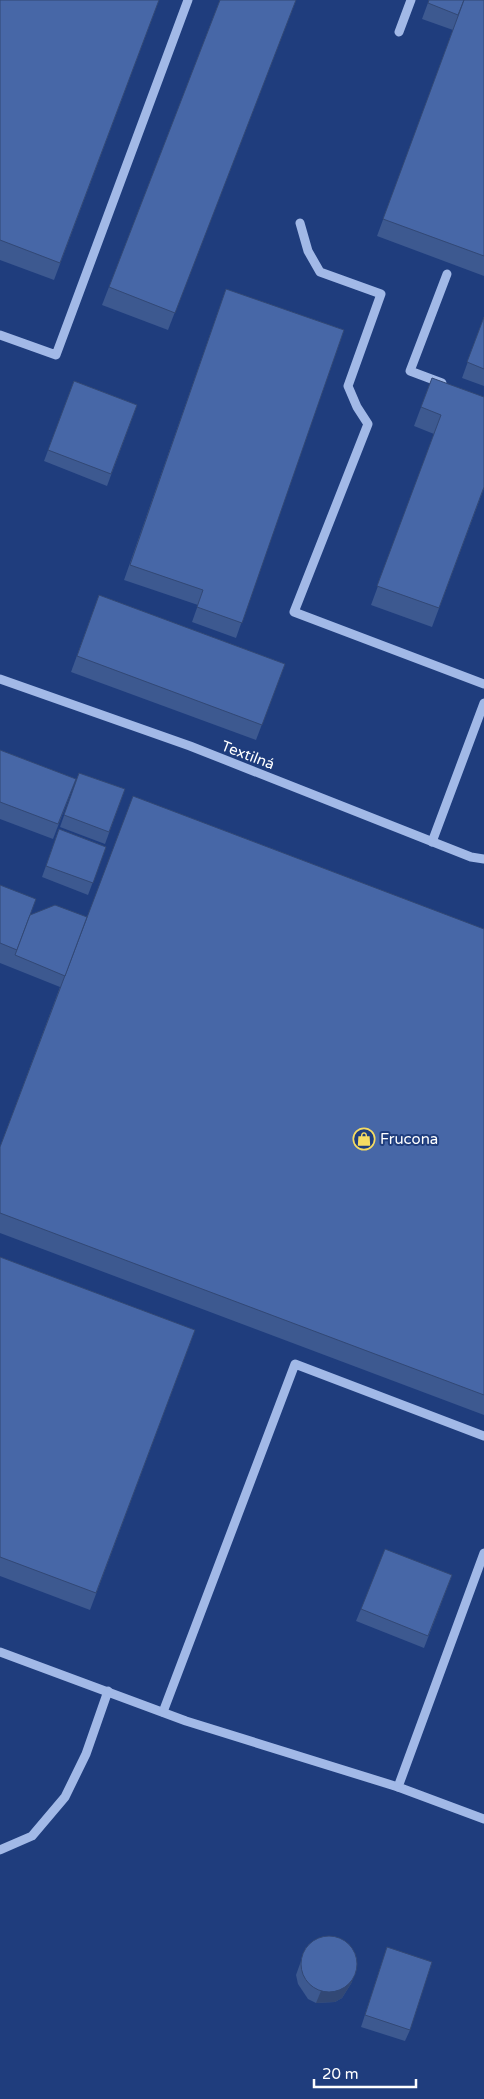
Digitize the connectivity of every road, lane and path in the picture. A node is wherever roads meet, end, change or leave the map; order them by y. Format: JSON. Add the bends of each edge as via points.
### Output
{"nodes":[{"id":1,"x":188,"y":0,"type":"edge"},
{"id":2,"x":412,"y":0,"type":"edge"},
{"id":3,"x":400,"y":32,"type":"dead end"},
{"id":4,"x":300,"y":223,"type":"dead end"},
{"id":5,"x":447,"y":274,"type":"dead end"},
{"id":6,"x":0,"y":335,"type":"edge"},
{"id":7,"x":447,"y":386,"type":"edge"},
{"id":8,"x":0,"y":679,"type":"edge"},
{"id":9,"x":484,"y":684,"type":"edge"},
{"id":10,"x":484,"y":703,"type":"edge"},
{"id":11,"x":432,"y":842,"type":"junction"},
{"id":12,"x":484,"y":859,"type":"edge"},
{"id":13,"x":484,"y":1436,"type":"edge"},
{"id":14,"x":484,"y":1553,"type":"edge"},
{"id":15,"x":0,"y":1652,"type":"edge"},
{"id":16,"x":108,"y":1692,"type":"junction"},
{"id":17,"x":163,"y":1712,"type":"junction"},
{"id":18,"x":398,"y":1787,"type":"junction"},
{"id":19,"x":484,"y":1819,"type":"edge"},
{"id":20,"x":0,"y":1850,"type":"edge"}],
"edges":[{"from":1,"to":6,"type":"lane","via":[[56,355]]},
{"from":2,"to":3,"type":"lane"},
{"from":4,"to":9,"type":"lane","via":[[308,251],[320,272],[381,294],[348,386],[368,424],[294,612]]},
{"from":5,"to":7,"type":"lane","via":[[410,371]]},
{"from":8,"to":11,"type":"lane","name":"Textilná","via":[[190,746]]},
{"from":10,"to":11,"type":"lane"},
{"from":11,"to":12,"type":"lane","name":"Textilná"},
{"from":13,"to":17,"type":"lane","via":[[295,1364]]},
{"from":14,"to":18,"type":"lane"},
{"from":15,"to":16,"type":"lane"},
{"from":16,"to":17,"type":"lane"},
{"from":16,"to":20,"type":"lane","via":[[86,1754],[65,1797],[32,1836]]},
{"from":17,"to":18,"type":"lane"},
{"from":18,"to":19,"type":"lane"}]}
